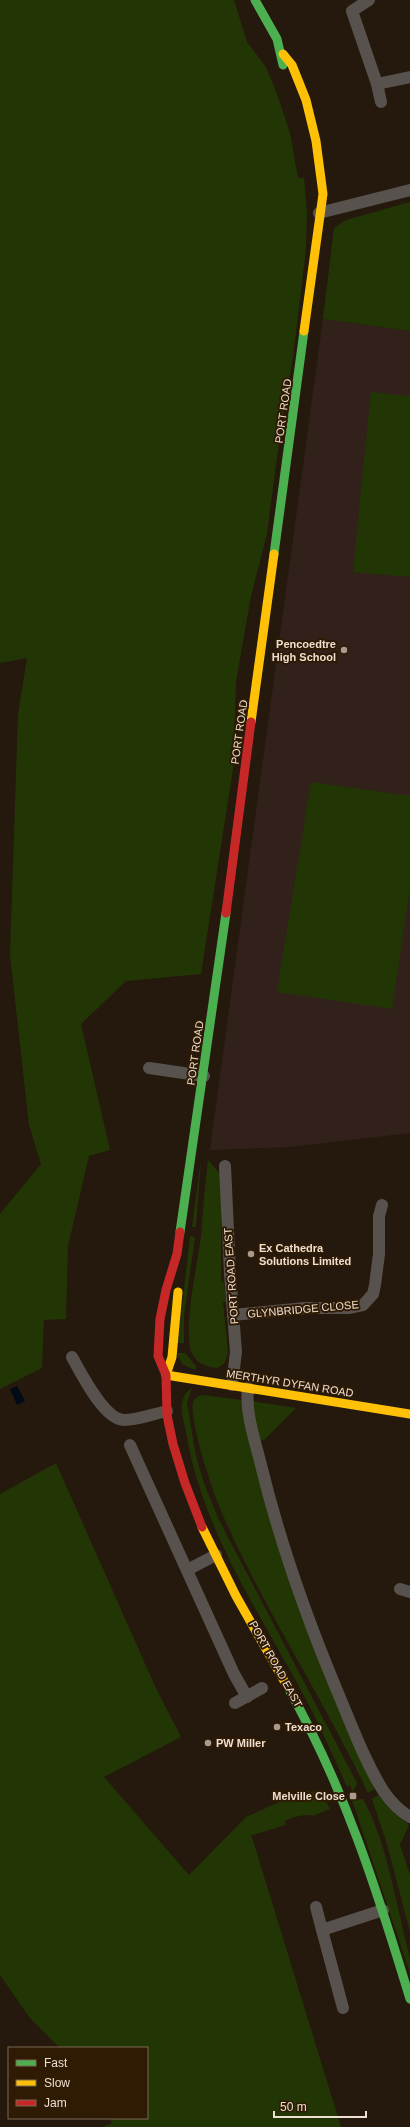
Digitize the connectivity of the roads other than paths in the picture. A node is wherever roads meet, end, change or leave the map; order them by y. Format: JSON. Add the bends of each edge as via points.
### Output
{"nodes":[{"id":1,"x":255,"y":0,"type":"edge"},
{"id":2,"x":369,"y":0,"type":"edge"},
{"id":3,"x":283,"y":54,"type":"junction"},
{"id":4,"x":410,"y":77,"type":"edge"},
{"id":5,"x":377,"y":84,"type":"junction"},
{"id":6,"x":293,"y":94,"type":"dead end"},
{"id":7,"x":381,"y":102,"type":"dead end"},
{"id":8,"x":410,"y":190,"type":"edge"},
{"id":9,"x":314,"y":201,"type":"dead end"},
{"id":10,"x":319,"y":213,"type":"junction"},
{"id":11,"x":149,"y":1068,"type":"dead end"},
{"id":12,"x":204,"y":1076,"type":"junction"},
{"id":13,"x":225,"y":1166,"type":"dead end"},
{"id":14,"x":382,"y":1205,"type":"dead end"},
{"id":15,"x":177,"y":1254,"type":"junction"},
{"id":16,"x":233,"y":1315,"type":"junction"},
{"id":17,"x":72,"y":1357,"type":"dead end"},
{"id":18,"x":166,"y":1375,"type":"junction"},
{"id":19,"x":232,"y":1385,"type":"junction"},
{"id":20,"x":248,"y":1388,"type":"junction"},
{"id":21,"x":167,"y":1410,"type":"junction"},
{"id":22,"x":410,"y":1414,"type":"edge"},
{"id":23,"x":130,"y":1445,"type":"dead end"},
{"id":24,"x":216,"y":1555,"type":"junction"},
{"id":25,"x":187,"y":1570,"type":"junction"},
{"id":26,"x":262,"y":1688,"type":"dead end"},
{"id":27,"x":247,"y":1697,"type":"junction"},
{"id":28,"x":235,"y":1703,"type":"dead end"},
{"id":29,"x":410,"y":1817,"type":"edge"},
{"id":30,"x":316,"y":1907,"type":"dead end"},
{"id":31,"x":383,"y":1910,"type":"junction"},
{"id":32,"x":322,"y":1930,"type":"junction"},
{"id":33,"x":345,"y":1999,"type":"dead end"},
{"id":34,"x":410,"y":1999,"type":"edge"}],
"edges":[{"from":1,"to":3,"type":"main road","name":"PORT ROAD"},
{"from":2,"to":5,"type":"street","via":[[352,11]]},
{"from":3,"to":6,"type":"main road","name":"PORT ROAD","via":[[283,65]]},
{"from":3,"to":10,"type":"main road","name":"PORT ROAD","via":[[290,60],[314,132],[323,194]]},
{"from":4,"to":5,"type":"street"},
{"from":5,"to":7,"type":"street"},
{"from":8,"to":10,"type":"street"},
{"from":9,"to":10,"type":"main road","name":"PORT ROAD"},
{"from":10,"to":12,"type":"main road","name":"PORT ROAD","via":[[312,283]]},
{"from":11,"to":12,"type":"street"},
{"from":12,"to":15,"type":"main road","name":"PORT ROAD"},
{"from":13,"to":16,"type":"street","name":"PORT ROAD EAST"},
{"from":14,"to":16,"type":"street","name":"GLYNBRIDGE CLOSE","via":[[379,1216],[379,1254],[375,1285],[373,1294],[363,1305]]},
{"from":15,"to":18,"type":"main road","name":"PORT ROAD","via":[[180,1275],[172,1357]]},
{"from":15,"to":18,"type":"main road","name":"PORT ROAD","via":[[170,1273],[160,1329],[158,1356]]},
{"from":16,"to":19,"type":"street","name":"PORT ROAD EAST","via":[[236,1352]]},
{"from":17,"to":21,"type":"street","via":[[96,1396],[114,1418],[125,1420]]},
{"from":18,"to":19,"type":"main road","name":"MERTHYR DYFAN ROAD"},
{"from":18,"to":21,"type":"main road","name":"PORT ROAD EAST"},
{"from":19,"to":20,"type":"main road","name":"MERTHYR DYFAN ROAD"},
{"from":20,"to":22,"type":"main road","name":"MERTHYR DYFAN ROAD"},
{"from":20,"to":29,"type":"street","via":[[247,1408],[269,1498],[298,1590],[344,1708],[379,1784],[392,1802]]},
{"from":21,"to":24,"type":"main road","name":"PORT ROAD EAST","via":[[176,1457],[186,1488]]},
{"from":23,"to":25,"type":"street"},
{"from":24,"to":25,"type":"street"},
{"from":24,"to":31,"type":"main road","name":"PORT ROAD EAST","via":[[323,1753],[352,1818]]},
{"from":25,"to":27,"type":"street"},
{"from":26,"to":27,"type":"street"},
{"from":27,"to":28,"type":"street"},
{"from":30,"to":32,"type":"street"},
{"from":31,"to":32,"type":"street"},
{"from":31,"to":34,"type":"main road","name":"PORT ROAD EAST"},
{"from":32,"to":33,"type":"street"}]}
